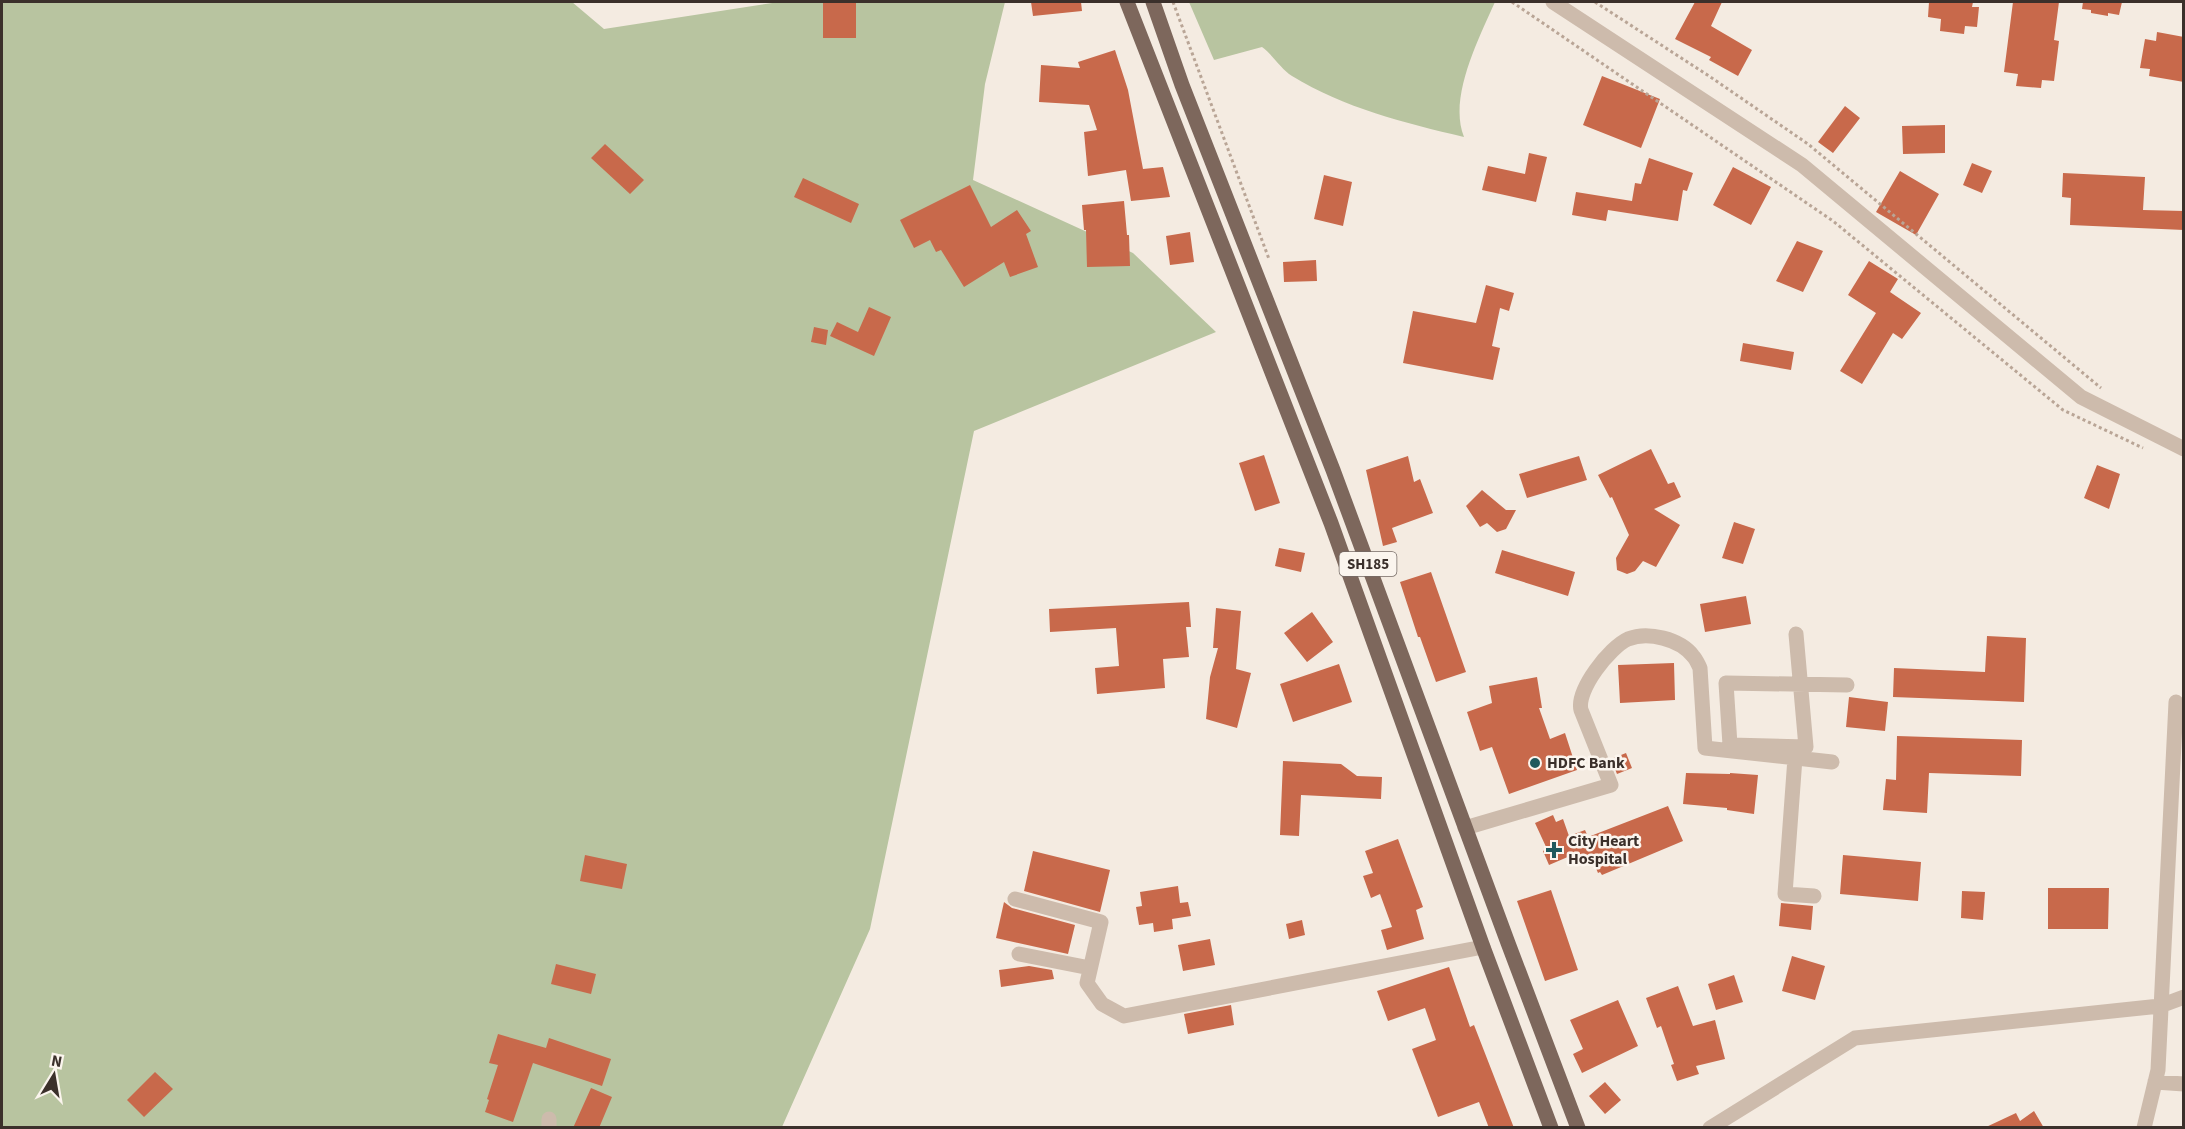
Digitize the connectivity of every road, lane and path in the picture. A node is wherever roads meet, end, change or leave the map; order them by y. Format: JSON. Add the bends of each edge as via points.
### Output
{"nodes":[{"id":1,"x":1127,"y":2,"type":"edge"},
{"id":2,"x":1153,"y":2,"type":"edge"},
{"id":3,"x":1512,"y":2,"type":"edge"},
{"id":4,"x":1553,"y":2,"type":"edge"},
{"id":5,"x":2184,"y":449,"type":"edge"},
{"id":6,"x":2148,"y":450,"type":"dead end"},
{"id":7,"x":1796,"y":634,"type":"dead end"},
{"id":8,"x":1700,"y":683,"type":"junction"},
{"id":9,"x":1726,"y":683,"type":"junction"},
{"id":10,"x":1801,"y":684,"type":"junction"},
{"id":11,"x":1848,"y":685,"type":"dead end"},
{"id":12,"x":2176,"y":702,"type":"dead end"},
{"id":13,"x":1795,"y":758,"type":"junction"},
{"id":14,"x":1832,"y":762,"type":"dead end"},
{"id":15,"x":1465,"y":828,"type":"junction"},
{"id":16,"x":1814,"y":896,"type":"dead end"},
{"id":17,"x":1015,"y":899,"type":"dead end"},
{"id":18,"x":1483,"y":947,"type":"junction"},
{"id":19,"x":1018,"y":954,"type":"dead end"},
{"id":20,"x":1090,"y":968,"type":"junction"},
{"id":21,"x":2184,"y":997,"type":"edge"},
{"id":22,"x":2160,"y":1006,"type":"junction"},
{"id":23,"x":2155,"y":1082,"type":"junction"},
{"id":24,"x":2184,"y":1084,"type":"edge"},
{"id":25,"x":1551,"y":1128,"type":"edge"},
{"id":26,"x":1578,"y":1128,"type":"edge"},
{"id":27,"x":1710,"y":1128,"type":"edge"},
{"id":28,"x":2144,"y":1128,"type":"edge"}],
"edges":[{"from":1,"to":18,"type":"main road","number":"SH185","via":[[1331,523]]},
{"from":2,"to":15,"type":"main road","number":"SH185","via":[[1333,470]]},
{"from":3,"to":6,"type":"path","via":[[1833,221],[2063,410]]},
{"from":4,"to":5,"type":"street","via":[[1802,165],[2081,397]]},
{"from":7,"to":10,"type":"street"},
{"from":8,"to":9,"type":"street"},
{"from":8,"to":13,"type":"street","via":[[1705,748]]},
{"from":8,"to":15,"type":"street","via":[[1700,668],[1694,656],[1677,644],[1643,636],[1628,639],[1614,648],[1593,674],[1579,703],[1611,785]]},
{"from":9,"to":10,"type":"street"},
{"from":9,"to":10,"type":"street","via":[[1730,745],[1806,747]]},
{"from":10,"to":11,"type":"street"},
{"from":12,"to":22,"type":"street"},
{"from":13,"to":14,"type":"street"},
{"from":13,"to":16,"type":"street","via":[[1785,894]]},
{"from":15,"to":26,"type":"main road","number":"SH185"},
{"from":17,"to":20,"type":"street","via":[[1101,922]]},
{"from":18,"to":20,"type":"street","via":[[1124,1016],[1102,1004],[1087,983]]},
{"from":18,"to":25,"type":"main road","number":"SH185"},
{"from":19,"to":20,"type":"street"},
{"from":21,"to":22,"type":"street"},
{"from":22,"to":23,"type":"street"},
{"from":22,"to":27,"type":"street","via":[[1855,1038]]},
{"from":23,"to":24,"type":"street"},
{"from":23,"to":28,"type":"street"}]}
